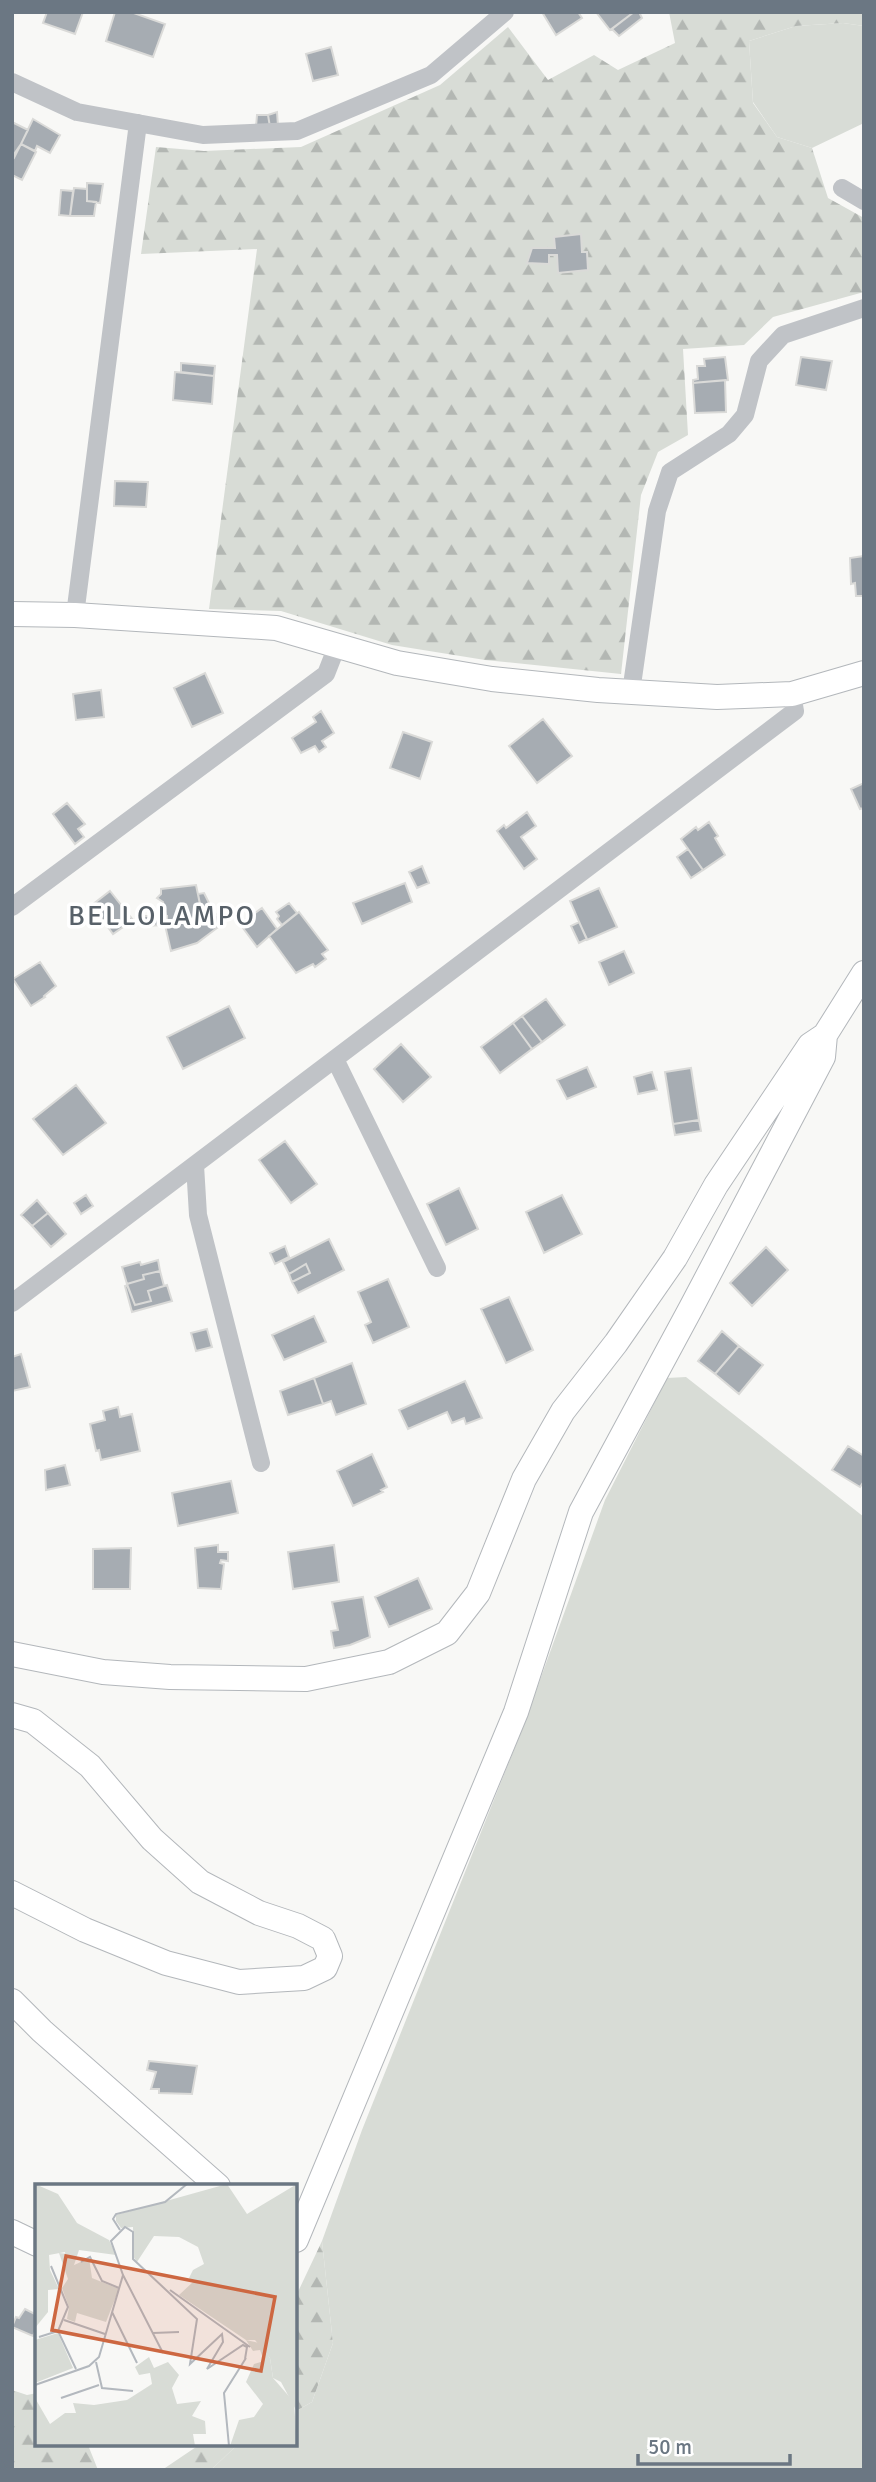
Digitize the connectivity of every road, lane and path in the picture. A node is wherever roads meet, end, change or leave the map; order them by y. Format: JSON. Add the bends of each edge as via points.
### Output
{"nodes":[{"id":1,"x":505,"y":12,"type":"edge"},
{"id":2,"x":12,"y":82,"type":"edge"},
{"id":3,"x":138,"y":123,"type":"junction"},
{"id":4,"x":842,"y":188,"type":"dead end"},
{"id":5,"x":864,"y":201,"type":"edge"},
{"id":6,"x":864,"y":308,"type":"edge"},
{"id":7,"x":12,"y":614,"type":"edge"},
{"id":8,"x":75,"y":615,"type":"junction"},
{"id":9,"x":337,"y":646,"type":"junction"},
{"id":10,"x":864,"y":673,"type":"edge"},
{"id":11,"x":631,"y":692,"type":"junction"},
{"id":12,"x":792,"y":694,"type":"junction"},
{"id":13,"x":12,"y":907,"type":"edge"},
{"id":14,"x":864,"y":973,"type":"edge"},
{"id":15,"x":825,"y":1035,"type":"junction"},
{"id":16,"x":335,"y":1059,"type":"junction"},
{"id":17,"x":195,"y":1165,"type":"junction"},
{"id":18,"x":437,"y":1268,"type":"dead end"},
{"id":19,"x":12,"y":1303,"type":"edge"},
{"id":20,"x":261,"y":1464,"type":"dead end"},
{"id":21,"x":12,"y":1654,"type":"edge"},
{"id":22,"x":12,"y":1715,"type":"edge"},
{"id":23,"x":12,"y":1893,"type":"edge"},
{"id":24,"x":12,"y":2001,"type":"edge"},
{"id":25,"x":216,"y":2184,"type":"edge"},
{"id":26,"x":12,"y":2232,"type":"edge"},
{"id":27,"x":298,"y":2235,"type":"edge"},
{"id":28,"x":35,"y":2243,"type":"edge"}],
"edges":[{"from":1,"to":3,"type":"street","via":[[431,75],[296,131],[203,135]]},
{"from":2,"to":3,"type":"street","via":[[77,112]]},
{"from":3,"to":8,"type":"street"},
{"from":4,"to":5,"type":"street"},
{"from":6,"to":11,"type":"street","via":[[783,335],[759,360],[746,415],[729,434],[670,472],[657,511]]},
{"from":7,"to":8,"type":"main road"},
{"from":8,"to":9,"type":"main road","via":[[276,628]]},
{"from":9,"to":11,"type":"main road","via":[[397,663],[492,679]]},
{"from":9,"to":13,"type":"street","via":[[327,674]]},
{"from":10,"to":12,"type":"main road"},
{"from":11,"to":12,"type":"main road","via":[[717,697]]},
{"from":12,"to":16,"type":"street","via":[[795,712]]},
{"from":14,"to":15,"type":"main road"},
{"from":15,"to":21,"type":"main road","via":[[810,1045],[716,1185],[675,1258],[564,1411],[524,1479],[478,1593],[447,1633],[389,1662],[306,1679],[103,1672]]},
{"from":15,"to":27,"type":"main road","via":[[823,1057],[581,1512],[516,1712]]},
{"from":16,"to":17,"type":"street"},
{"from":16,"to":18,"type":"street"},
{"from":17,"to":19,"type":"street"},
{"from":17,"to":20,"type":"street","via":[[198,1215]]},
{"from":22,"to":23,"type":"main road","via":[[33,1721],[90,1766],[152,1839],[201,1882],[259,1913],[323,1939],[330,1956],[325,1968],[304,1978],[239,1982],[166,1963]]},
{"from":24,"to":25,"type":"main road"},
{"from":26,"to":28,"type":"main road"}]}
